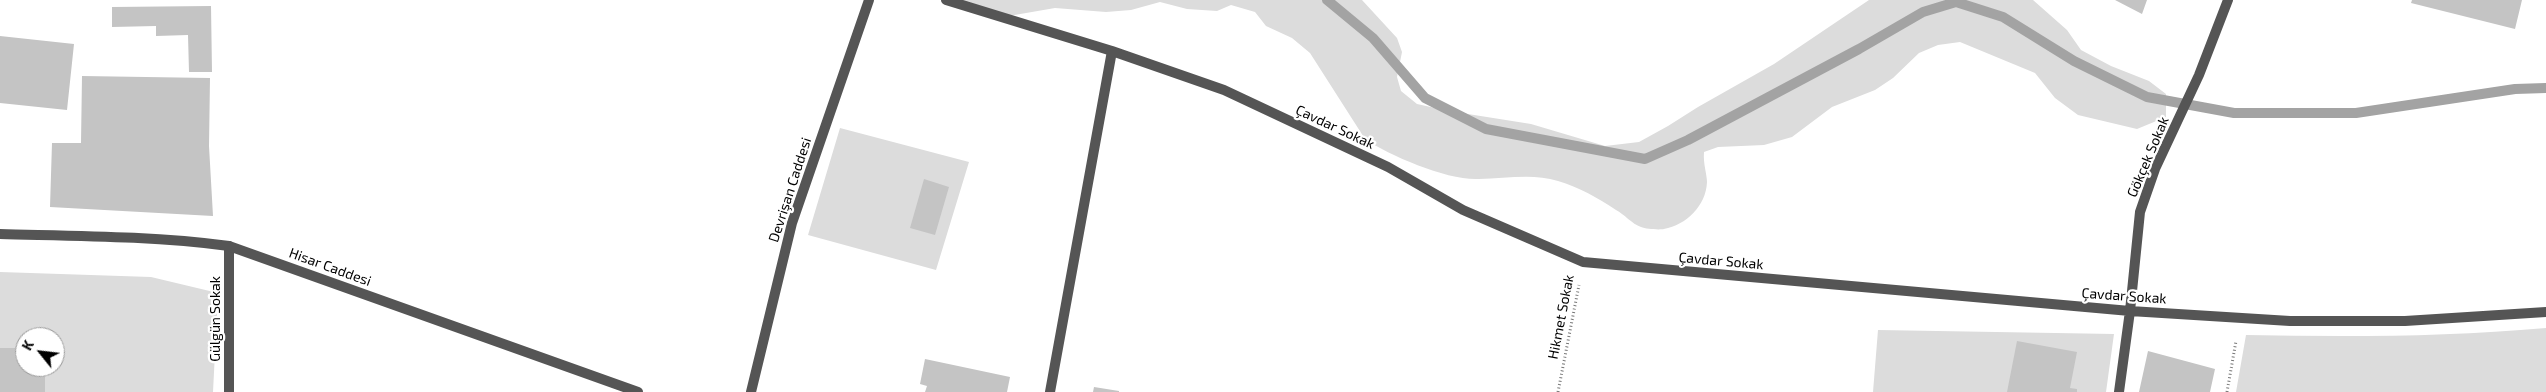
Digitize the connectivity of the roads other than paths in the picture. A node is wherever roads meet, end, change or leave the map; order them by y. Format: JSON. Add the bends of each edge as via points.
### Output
{"nodes":[{"id":1,"x":869,"y":0,"type":"edge"},
{"id":2,"x":946,"y":0,"type":"edge"},
{"id":3,"x":2228,"y":0,"type":"edge"},
{"id":4,"x":1112,"y":51,"type":"junction"},
{"id":5,"x":0,"y":234,"type":"edge"},
{"id":6,"x":229,"y":246,"type":"junction"},
{"id":7,"x":2130,"y":312,"type":"junction"},
{"id":8,"x":2546,"y":312,"type":"edge"},
{"id":9,"x":229,"y":392,"type":"edge"},
{"id":10,"x":638,"y":392,"type":"edge"},
{"id":11,"x":751,"y":392,"type":"edge"},
{"id":12,"x":1050,"y":392,"type":"edge"},
{"id":13,"x":2119,"y":392,"type":"edge"}],
"edges":[{"from":1,"to":11,"type":"street","name":"Devrişan Caddesi","via":[[792,223]]},
{"from":2,"to":4,"type":"street","name":"Çavdar Sokak"},
{"from":3,"to":7,"type":"street","name":"Gökçek Sokak","via":[[2199,75],[2155,169],[2140,212]]},
{"from":4,"to":7,"type":"street","name":"Çavdar Sokak","via":[[1224,90],[1388,167],[1463,210],[1583,262]]},
{"from":4,"to":12,"type":"street"},
{"from":5,"to":6,"type":"street","name":"Hisar Caddesi","via":[[119,236]]},
{"from":6,"to":9,"type":"street","name":"Gülgün Sokak"},
{"from":6,"to":10,"type":"street","name":"Hisar Caddesi"},
{"from":7,"to":8,"type":"street","name":"Çavdar Sokak","via":[[2290,321],[2405,321]]},
{"from":7,"to":13,"type":"street","name":"Gökçek Sokak"}]}
